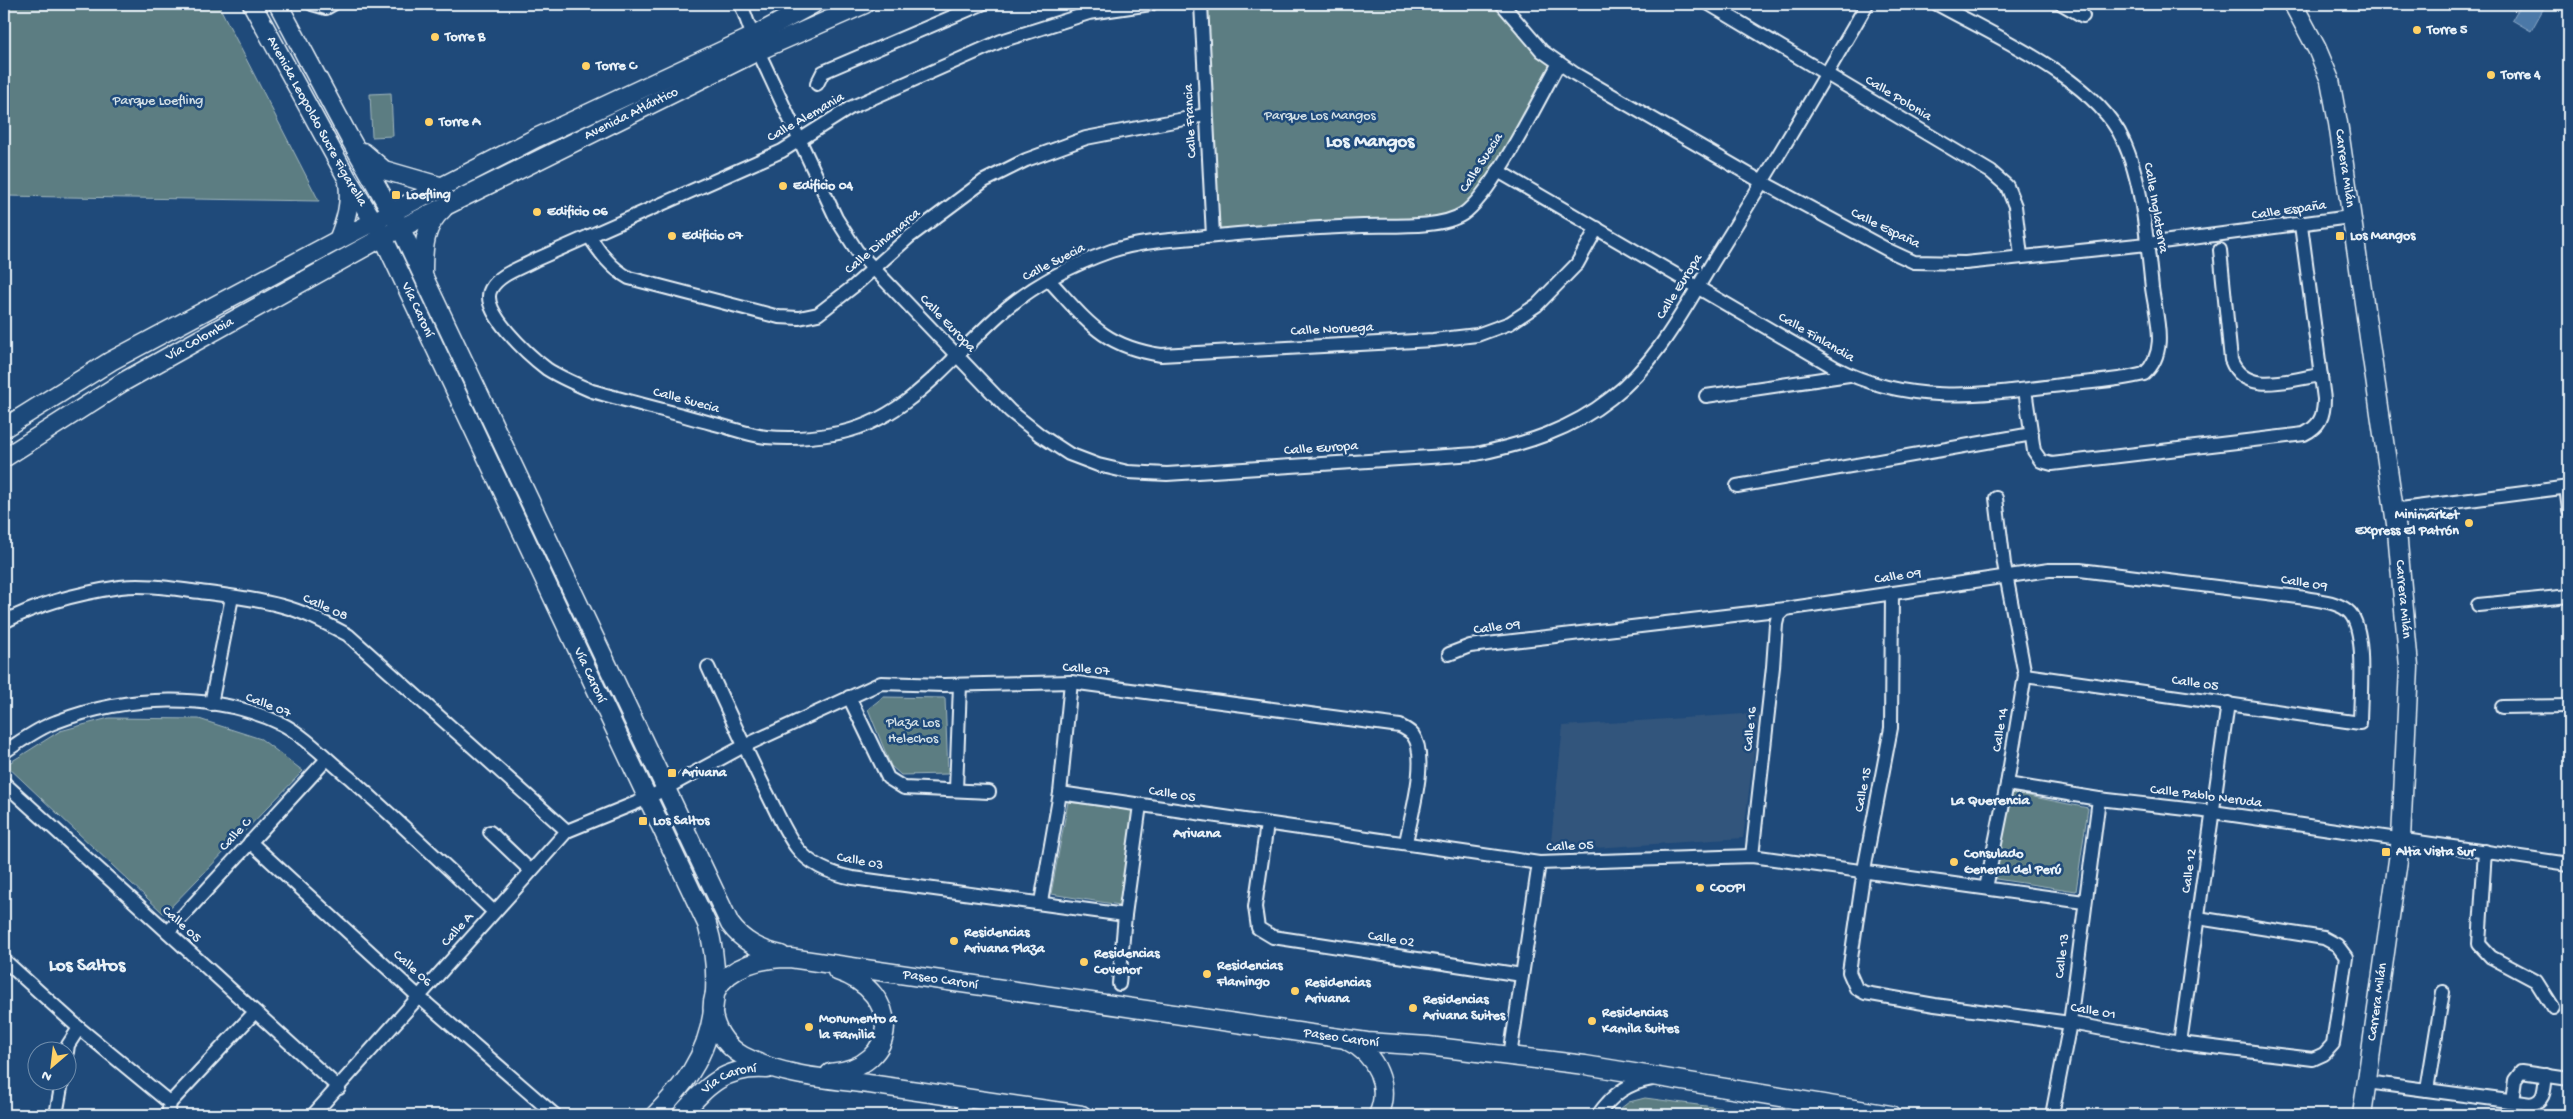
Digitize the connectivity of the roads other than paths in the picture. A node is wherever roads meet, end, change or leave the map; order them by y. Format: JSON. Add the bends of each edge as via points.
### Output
{"nodes":[{"id":1,"x":252,"y":4,"type":"edge"},
{"id":2,"x":278,"y":4,"type":"edge"},
{"id":3,"x":333,"y":4,"type":"edge"},
{"id":4,"x":741,"y":4,"type":"edge"},
{"id":5,"x":813,"y":4,"type":"edge"},
{"id":6,"x":865,"y":4,"type":"edge"},
{"id":7,"x":982,"y":4,"type":"edge"},
{"id":8,"x":1151,"y":4,"type":"edge"},
{"id":9,"x":1201,"y":4,"type":"edge"},
{"id":10,"x":1502,"y":4,"type":"edge"},
{"id":11,"x":1709,"y":4,"type":"edge"},
{"id":12,"x":1867,"y":4,"type":"edge"},
{"id":13,"x":1937,"y":4,"type":"edge"},
{"id":14,"x":2062,"y":4,"type":"edge"},
{"id":15,"x":2293,"y":4,"type":"edge"},
{"id":16,"x":313,"y":5,"type":"edge"},
{"id":17,"x":1110,"y":6,"type":"edge"},
{"id":18,"x":2083,"y":16,"type":"dead end"},
{"id":19,"x":756,"y":43,"type":"junction"},
{"id":20,"x":1559,"y":63,"type":"junction"},
{"id":21,"x":1826,"y":74,"type":"junction"},
{"id":22,"x":817,"y":84,"type":"dead end"},
{"id":23,"x":1205,"y":115,"type":"junction"},
{"id":24,"x":349,"y":137,"type":"junction"},
{"id":25,"x":801,"y":139,"type":"junction"},
{"id":26,"x":1498,"y":171,"type":"junction"},
{"id":27,"x":347,"y":178,"type":"junction"},
{"id":28,"x":1762,"y":182,"type":"junction"},
{"id":29,"x":443,"y":187,"type":"junction"},
{"id":30,"x":450,"y":203,"type":"junction"},
{"id":31,"x":2350,"y":218,"type":"junction"},
{"id":32,"x":397,"y":221,"type":"junction"},
{"id":33,"x":374,"y":222,"type":"junction"},
{"id":34,"x":2301,"y":225,"type":"junction"},
{"id":35,"x":1597,"y":228,"type":"junction"},
{"id":36,"x":589,"y":236,"type":"junction"},
{"id":37,"x":1212,"y":236,"type":"junction"},
{"id":38,"x":383,"y":237,"type":"junction"},
{"id":39,"x":338,"y":240,"type":"junction"},
{"id":40,"x":2147,"y":244,"type":"junction"},
{"id":41,"x":2220,"y":250,"type":"dead end"},
{"id":42,"x":353,"y":256,"type":"junction"},
{"id":43,"x":2021,"y":256,"type":"junction"},
{"id":44,"x":395,"y":262,"type":"junction"},
{"id":45,"x":874,"y":269,"type":"junction"},
{"id":46,"x":423,"y":275,"type":"junction"},
{"id":47,"x":1049,"y":280,"type":"junction"},
{"id":48,"x":1698,"y":286,"type":"junction"},
{"id":49,"x":490,"y":290,"type":"joint"},
{"id":50,"x":958,"y":357,"type":"junction"},
{"id":51,"x":2153,"y":366,"type":"joint"},
{"id":52,"x":1849,"y":375,"type":"junction"},
{"id":53,"x":2321,"y":375,"type":"junction"},
{"id":54,"x":2025,"y":390,"type":"junction"},
{"id":55,"x":1706,"y":396,"type":"dead end"},
{"id":56,"x":4,"y":428,"type":"edge"},
{"id":57,"x":2032,"y":434,"type":"junction"},
{"id":58,"x":4,"y":458,"type":"edge"},
{"id":59,"x":1737,"y":486,"type":"dead end"},
{"id":60,"x":2568,"y":487,"type":"edge"},
{"id":61,"x":1996,"y":498,"type":"dead end"},
{"id":62,"x":2393,"y":510,"type":"junction"},
{"id":63,"x":2569,"y":510,"type":"edge"},
{"id":64,"x":2007,"y":576,"type":"junction"},
{"id":65,"x":1892,"y":593,"type":"junction"},
{"id":66,"x":2569,"y":596,"type":"edge"},
{"id":67,"x":232,"y":597,"type":"junction"},
{"id":68,"x":2478,"y":605,"type":"dead end"},
{"id":69,"x":1785,"y":609,"type":"junction"},
{"id":70,"x":4,"y":622,"type":"edge"},
{"id":71,"x":1449,"y":654,"type":"dead end"},
{"id":72,"x":708,"y":667,"type":"dead end"},
{"id":73,"x":2025,"y":675,"type":"junction"},
{"id":74,"x":1071,"y":682,"type":"junction"},
{"id":75,"x":960,"y":684,"type":"junction"},
{"id":76,"x":849,"y":697,"type":"junction"},
{"id":77,"x":2228,"y":703,"type":"junction"},
{"id":78,"x":211,"y":704,"type":"junction"},
{"id":79,"x":2569,"y":706,"type":"edge"},
{"id":80,"x":2502,"y":707,"type":"dead end"},
{"id":81,"x":2360,"y":723,"type":"joint"},
{"id":82,"x":744,"y":746,"type":"junction"},
{"id":83,"x":4,"y":752,"type":"edge"},
{"id":84,"x":327,"y":759,"type":"junction"},
{"id":85,"x":4,"y":783,"type":"edge"},
{"id":86,"x":2007,"y":784,"type":"junction"},
{"id":87,"x":666,"y":789,"type":"junction"},
{"id":88,"x":956,"y":790,"type":"junction"},
{"id":89,"x":989,"y":792,"type":"dead end"},
{"id":90,"x":1060,"y":793,"type":"junction"},
{"id":91,"x":648,"y":798,"type":"junction"},
{"id":92,"x":2099,"y":800,"type":"junction"},
{"id":93,"x":1140,"y":805,"type":"junction"},
{"id":94,"x":2213,"y":812,"type":"junction"},
{"id":95,"x":1267,"y":824,"type":"junction"},
{"id":96,"x":567,"y":831,"type":"junction"},
{"id":97,"x":490,"y":832,"type":"dead end"},
{"id":98,"x":2401,"y":839,"type":"junction"},
{"id":99,"x":250,"y":842,"type":"junction"},
{"id":100,"x":1406,"y":842,"type":"junction"},
{"id":101,"x":2485,"y":852,"type":"junction"},
{"id":102,"x":1752,"y":856,"type":"junction"},
{"id":103,"x":1539,"y":863,"type":"junction"},
{"id":104,"x":2569,"y":864,"type":"edge"},
{"id":105,"x":1864,"y":870,"type":"junction"},
{"id":106,"x":531,"y":871,"type":"junction"},
{"id":107,"x":1986,"y":888,"type":"junction"},
{"id":108,"x":1041,"y":902,"type":"junction"},
{"id":109,"x":2084,"y":902,"type":"junction"},
{"id":110,"x":494,"y":912,"type":"junction"},
{"id":111,"x":1125,"y":915,"type":"junction"},
{"id":112,"x":2198,"y":918,"type":"junction"},
{"id":113,"x":168,"y":932,"type":"junction"},
{"id":114,"x":790,"y":958,"type":"junction"},
{"id":115,"x":4,"y":960,"type":"edge"},
{"id":116,"x":1522,"y":975,"type":"junction"},
{"id":117,"x":1119,"y":984,"type":"dead end"},
{"id":118,"x":1856,"y":988,"type":"joint"},
{"id":119,"x":2444,"y":992,"type":"dead end"},
{"id":120,"x":419,"y":996,"type":"junction"},
{"id":121,"x":712,"y":1008,"type":"junction"},
{"id":122,"x":2553,"y":1008,"type":"dead end"},
{"id":123,"x":255,"y":1012,"type":"junction"},
{"id":124,"x":2070,"y":1023,"type":"junction"},
{"id":125,"x":79,"y":1028,"type":"junction"},
{"id":126,"x":1341,"y":1038,"type":"junction"},
{"id":127,"x":70,"y":1042,"type":"edge"},
{"id":128,"x":2180,"y":1043,"type":"junction"},
{"id":129,"x":1510,"y":1056,"type":"junction"},
{"id":130,"x":790,"y":1072,"type":"junction"},
{"id":131,"x":2546,"y":1075,"type":"junction"},
{"id":132,"x":1659,"y":1077,"type":"junction"},
{"id":133,"x":2569,"y":1079,"type":"edge"},
{"id":134,"x":2367,"y":1082,"type":"junction"},
{"id":135,"x":339,"y":1088,"type":"junction"},
{"id":136,"x":2427,"y":1090,"type":"junction"},
{"id":137,"x":60,"y":1092,"type":"edge"},
{"id":138,"x":1806,"y":1101,"type":"junction"},
{"id":139,"x":2512,"y":1101,"type":"junction"},
{"id":140,"x":965,"y":1107,"type":"edge"},
{"id":141,"x":169,"y":1109,"type":"edge"},
{"id":142,"x":56,"y":1115,"type":"edge"},
{"id":143,"x":314,"y":1115,"type":"edge"},
{"id":144,"x":555,"y":1115,"type":"edge"},
{"id":145,"x":655,"y":1115,"type":"edge"},
{"id":146,"x":681,"y":1115,"type":"edge"},
{"id":147,"x":1082,"y":1115,"type":"edge"},
{"id":148,"x":1378,"y":1115,"type":"edge"},
{"id":149,"x":1598,"y":1115,"type":"edge"},
{"id":150,"x":1830,"y":1115,"type":"edge"},
{"id":151,"x":1891,"y":1115,"type":"edge"},
{"id":152,"x":2052,"y":1115,"type":"edge"},
{"id":153,"x":2362,"y":1115,"type":"edge"}],
"edges":[{"from":1,"to":27,"type":"main road","name":"Avenida Leopoldo Sucre Figarella"},
{"from":2,"to":24,"type":"main road","name":"Avenida Leopoldo Sucre Figarella"},
{"from":3,"to":16,"type":"street","via":[[326,8]]},
{"from":4,"to":19,"type":"street","name":"Calle Europa"},
{"from":5,"to":19,"type":"main road","name":"Avenida Atlántico"},
{"from":6,"to":19,"type":"main road","name":"Avenida Atlántico"},
{"from":7,"to":22,"type":"street","via":[[824,72]]},
{"from":8,"to":17,"type":"street","name":"Calle Alemania"},
{"from":9,"to":23,"type":"street","name":"Calle Francia"},
{"from":10,"to":20,"type":"street","name":"Calle España","via":[[1542,51]]},
{"from":11,"to":21,"type":"street","name":"Calle Polonia"},
{"from":12,"to":21,"type":"street","name":"Calle Europa"},
{"from":13,"to":40,"type":"street","name":"Calle Inglaterra","via":[[2039,60],[2109,116],[2132,164]]},
{"from":14,"to":18,"type":"street"},
{"from":15,"to":31,"type":"main road","name":"Carrera Milán","via":[[2330,80]]},
{"from":17,"to":25,"type":"street","name":"Calle Alemania","via":[[1001,41],[850,108]]},
{"from":19,"to":25,"type":"street","name":"Calle Europa"},
{"from":19,"to":29,"type":"main road","name":"Avenida Atlántico","via":[[536,138]]},
{"from":19,"to":30,"type":"main road","name":"Avenida Atlántico"},
{"from":20,"to":26,"type":"street","name":"Calle Suecia"},
{"from":20,"to":28,"type":"street","name":"Calle España"},
{"from":21,"to":28,"type":"street","name":"Calle Europa"},
{"from":21,"to":43,"type":"street","name":"Calle Polonia","via":[[1992,172],[2007,186],[2015,206]]},
{"from":23,"to":37,"type":"street","name":"Calle Francia"},
{"from":23,"to":45,"type":"street","name":"Calle Dinamarca","via":[[1086,138],[1026,160],[984,181],[909,237]]},
{"from":24,"to":29,"type":"main road","via":[[384,170]]},
{"from":24,"to":32,"type":"main road","name":"Avenida Leopoldo Sucre Figarella"},
{"from":25,"to":36,"type":"street","name":"Calle Alemania","via":[[782,151]]},
{"from":25,"to":45,"type":"street","name":"Calle Europa","via":[[836,218],[857,251]]},
{"from":26,"to":35,"type":"street","name":"Calle Finlandia"},
{"from":26,"to":37,"type":"street","name":"Calle Suecia","via":[[1475,203],[1462,215],[1446,220]]},
{"from":27,"to":33,"type":"main road","name":"Avenida Leopoldo Sucre Figarella"},
{"from":27,"to":39,"type":"main road","via":[[348,216]]},
{"from":28,"to":43,"type":"street","name":"Calle España","via":[[1914,262],[1966,263]]},
{"from":28,"to":48,"type":"street","name":"Calle Europa"},
{"from":29,"to":32,"type":"main road","name":"Avenida Atlántico"},
{"from":30,"to":32,"type":"main road","name":"Avenida Atlántico"},
{"from":30,"to":46,"type":"main road","via":[[436,215],[426,236]]},
{"from":31,"to":34,"type":"street","name":"Calle España"},
{"from":31,"to":62,"type":"main road","name":"Carrera Milán"},
{"from":32,"to":33,"type":"main road","name":"Vía Colombia"},
{"from":32,"to":38,"type":"main road","name":"Vía Colombia"},
{"from":32,"to":46,"type":"main road","name":"Vía Caroní"},
{"from":33,"to":38,"type":"main road","name":"Avenida Leopoldo Sucre Figarella"},
{"from":33,"to":39,"type":"main road","name":"Vía Colombia"},
{"from":34,"to":40,"type":"street","name":"Calle España"},
{"from":34,"to":53,"type":"street"},
{"from":35,"to":47,"type":"street","name":"Calle Noruega","via":[[1577,264],[1537,305],[1510,323],[1477,335],[1433,340],[1161,355],[1135,351],[1092,326]]},
{"from":35,"to":48,"type":"street","name":"Calle Finlandia"},
{"from":36,"to":45,"type":"street","name":"Calle Dinamarca","via":[[616,270],[629,278],[779,317],[800,318],[818,314]]},
{"from":36,"to":49,"type":"street","name":"Calle Alemania","via":[[498,279]]},
{"from":37,"to":47,"type":"street","name":"Calle Suecia","via":[[1149,242],[1114,250]]},
{"from":38,"to":42,"type":"main road","name":"Vía Colombia"},
{"from":38,"to":44,"type":"main road","name":"Vía Caroní"},
{"from":39,"to":56,"type":"main road","name":"Vía Colombia","via":[[111,361]]},
{"from":40,"to":43,"type":"street","name":"Calle España"},
{"from":40,"to":51,"type":"street","name":"Calle Inglaterra","via":[[2160,346]]},
{"from":41,"to":53,"type":"street","via":[[2234,369],[2242,377],[2260,383]]},
{"from":42,"to":44,"type":"main road","via":[[366,251],[379,253]]},
{"from":42,"to":58,"type":"main road","name":"Vía Colombia","via":[[123,382]]},
{"from":44,"to":91,"type":"main road","name":"Vía Caroní"},
{"from":45,"to":50,"type":"street","name":"Calle Europa"},
{"from":46,"to":87,"type":"main road","name":"Vía Caroní"},
{"from":47,"to":50,"type":"street","name":"Calle Suecia","via":[[1006,309]]},
{"from":48,"to":50,"type":"street","name":"Calle Europa","via":[[1658,350],[1611,398],[1555,432],[1511,447],[1476,454],[1167,474],[1128,472],[1069,454],[1040,435],[1010,411]]},
{"from":48,"to":52,"type":"street","name":"Calle Finlandia"},
{"from":49,"to":50,"type":"street","name":"Calle Suecia","via":[[488,300],[500,324],[533,359],[568,380],[592,391],[764,437],[801,438],[860,428],[904,403]]},
{"from":51,"to":54,"type":"street","name":"Calle Finlandia","via":[[2144,374],[2134,376]]},
{"from":52,"to":54,"type":"street","name":"Calle Finlandia","via":[[1895,390],[1929,395],[1973,396]]},
{"from":52,"to":55,"type":"street"},
{"from":53,"to":57,"type":"street","via":[[2324,414],[2319,423],[2304,434],[2052,464],[2037,457]]},
{"from":54,"to":57,"type":"street"},
{"from":57,"to":59,"type":"street"},
{"from":60,"to":62,"type":"street"},
{"from":60,"to":63,"type":"street"},
{"from":61,"to":64,"type":"street","name":"Calle 14"},
{"from":62,"to":98,"type":"main road","name":"Carrera Milán","via":[[2409,667]]},
{"from":64,"to":65,"type":"street","name":"Calle 09"},
{"from":64,"to":73,"type":"street","name":"Calle 14"},
{"from":64,"to":81,"type":"street","name":"Calle 09","via":[[2049,570],[2107,573],[2306,598],[2337,605],[2350,613],[2358,629]]},
{"from":65,"to":69,"type":"street","name":"Calle 09"},
{"from":65,"to":105,"type":"street","name":"Calle 15","via":[[1891,728]]},
{"from":66,"to":68,"type":"street"},
{"from":67,"to":70,"type":"street","name":"Calle 08","via":[[162,587],[122,587],[65,598]]},
{"from":67,"to":78,"type":"street"},
{"from":67,"to":96,"type":"street","name":"Calle 08","via":[[283,606],[348,635]]},
{"from":69,"to":71,"type":"street","name":"Calle 09","via":[[1470,646]]},
{"from":69,"to":102,"type":"street","name":"Calle 16","via":[[1776,624]]},
{"from":72,"to":82,"type":"street","name":"Calle 03"},
{"from":73,"to":77,"type":"street","name":"Calle 05"},
{"from":73,"to":86,"type":"street","name":"Calle 14"},
{"from":74,"to":75,"type":"street","name":"Calle 07"},
{"from":74,"to":90,"type":"street"},
{"from":74,"to":100,"type":"street","name":"Calle 07","via":[[1400,726],[1412,734],[1418,746],[1420,766]]},
{"from":75,"to":76,"type":"street","name":"Calle 07","via":[[880,683]]},
{"from":75,"to":88,"type":"street"},
{"from":76,"to":82,"type":"street","name":"Calle 07"},
{"from":76,"to":88,"type":"street","via":[[888,778],[904,788]]},
{"from":77,"to":81,"type":"street","name":"Calle 05"},
{"from":77,"to":94,"type":"street","name":"Calle 12"},
{"from":78,"to":83,"type":"street","name":"Calle 07","via":[[160,700],[110,705],[54,722]]},
{"from":78,"to":84,"type":"street","name":"Calle 07","via":[[283,724]]},
{"from":79,"to":80,"type":"street"},
{"from":82,"to":87,"type":"street","name":"Calle 07"},
{"from":82,"to":108,"type":"street","name":"Calle 03","via":[[784,828],[798,849],[834,874]]},
{"from":84,"to":99,"type":"street","name":"Calle C"},
{"from":84,"to":110,"type":"street","name":"Calle 07"},
{"from":85,"to":113,"type":"street","name":"Calle 05"},
{"from":86,"to":92,"type":"street","name":"Calle Pablo Neruda"},
{"from":86,"to":107,"type":"street","name":"Calle 14"},
{"from":87,"to":91,"type":"street","name":"Calle 07"},
{"from":87,"to":114,"type":"main road","name":"Vía Caroní","via":[[736,932],[760,949]]},
{"from":88,"to":89,"type":"street"},
{"from":90,"to":93,"type":"street","name":"Calle 05"},
{"from":90,"to":108,"type":"street"},
{"from":91,"to":96,"type":"street","name":"Calle A"},
{"from":91,"to":121,"type":"main road","name":"Vía Caroní","via":[[707,924],[716,969]]},
{"from":92,"to":94,"type":"street","name":"Calle Pablo Neruda"},
{"from":92,"to":109,"type":"street","name":"Calle 13"},
{"from":93,"to":95,"type":"street","name":"Calle 05"},
{"from":93,"to":111,"type":"street"},
{"from":94,"to":98,"type":"street","name":"Calle Pablo Neruda"},
{"from":94,"to":112,"type":"street","name":"Calle 12"},
{"from":95,"to":100,"type":"street","name":"Calle 05"},
{"from":95,"to":116,"type":"street","name":"Calle 02","via":[[1255,907],[1258,928],[1273,937]]},
{"from":96,"to":106,"type":"street","name":"Calle A"},
{"from":97,"to":106,"type":"street"},
{"from":98,"to":101,"type":"street"},
{"from":98,"to":134,"type":"main road","name":"Carrera Milán"},
{"from":99,"to":113,"type":"street","name":"Calle C"},
{"from":99,"to":120,"type":"street","name":"Calle 06"},
{"from":100,"to":103,"type":"street","name":"Calle 05"},
{"from":101,"to":104,"type":"street"},
{"from":101,"to":122,"type":"street","via":[[2479,944],[2491,957],[2536,981]]},
{"from":102,"to":103,"type":"street","name":"Calle 05"},
{"from":102,"to":105,"type":"street","name":"Calle 05"},
{"from":103,"to":116,"type":"street"},
{"from":105,"to":107,"type":"street","name":"Calle 05"},
{"from":105,"to":118,"type":"street","name":"Calle 15","via":[[1849,972]]},
{"from":106,"to":110,"type":"street","name":"Calle A"},
{"from":107,"to":109,"type":"street","name":"Calle 05"},
{"from":108,"to":111,"type":"street","name":"Calle 03"},
{"from":109,"to":124,"type":"street","name":"Calle 13"},
{"from":110,"to":120,"type":"street","name":"Calle A"},
{"from":111,"to":117,"type":"street"},
{"from":112,"to":128,"type":"street","name":"Calle 12"},
{"from":112,"to":128,"type":"street","name":"Calle 01","via":[[2324,938],[2337,945],[2346,957],[2333,1044],[2324,1054],[2313,1059]]},
{"from":113,"to":123,"type":"street","name":"Calle 05"},
{"from":114,"to":121,"type":"main road","name":"Paseo Caroní","via":[[761,961],[734,972],[722,982]]},
{"from":114,"to":126,"type":"main road","name":"Paseo Caroní"},
{"from":114,"to":130,"type":"main road","name":"Paseo Caroní","via":[[841,972],[867,986],[882,1006],[885,1027],[873,1055],[858,1067],[831,1073]]},
{"from":115,"to":125,"type":"street"},
{"from":116,"to":129,"type":"street"},
{"from":118,"to":124,"type":"street","name":"Calle 01","via":[[1865,993],[1935,1005]]},
{"from":119,"to":136,"type":"street"},
{"from":120,"to":135,"type":"street","name":"Calle A"},
{"from":120,"to":144,"type":"street","name":"Calle 06"},
{"from":121,"to":130,"type":"main road","name":"Paseo Caroní","via":[[712,1017],[720,1035],[734,1051],[755,1062]]},
{"from":121,"to":145,"type":"main road","name":"Vía Caroní","via":[[706,1040],[697,1061],[686,1080]]},
{"from":123,"to":135,"type":"street","name":"Calle 05"},
{"from":123,"to":141,"type":"street"},
{"from":124,"to":128,"type":"street","name":"Calle 01"},
{"from":124,"to":152,"type":"street","name":"Calle 13"},
{"from":125,"to":127,"type":"street"},
{"from":125,"to":141,"type":"street"},
{"from":126,"to":129,"type":"main road","name":"Paseo Caroní"},
{"from":126,"to":148,"type":"main road","via":[[1363,1050],[1376,1068],[1383,1089]]},
{"from":129,"to":132,"type":"main road","name":"Paseo Caroní"},
{"from":130,"to":140,"type":"main road","name":"Paseo Caroní"},
{"from":130,"to":146,"type":"main road","name":"Vía Caroní","via":[[753,1068],[722,1076]]},
{"from":131,"to":133,"type":"street"},
{"from":131,"to":139,"type":"street","via":[[2540,1101],[2531,1104]]},
{"from":131,"to":139,"type":"street","via":[[2517,1074]]},
{"from":132,"to":138,"type":"main road","name":"Paseo Caroní"},
{"from":132,"to":149,"type":"street","via":[[1637,1081],[1624,1088]]},
{"from":134,"to":136,"type":"street"},
{"from":134,"to":153,"type":"main road","name":"Carrera Milán"},
{"from":135,"to":143,"type":"street","name":"Calle A"},
{"from":136,"to":139,"type":"street"},
{"from":137,"to":142,"type":"street"},
{"from":138,"to":150,"type":"street"},
{"from":138,"to":151,"type":"main road","name":"Paseo Caroní"},
{"from":140,"to":147,"type":"main road","name":"Paseo Caroní"}]}
